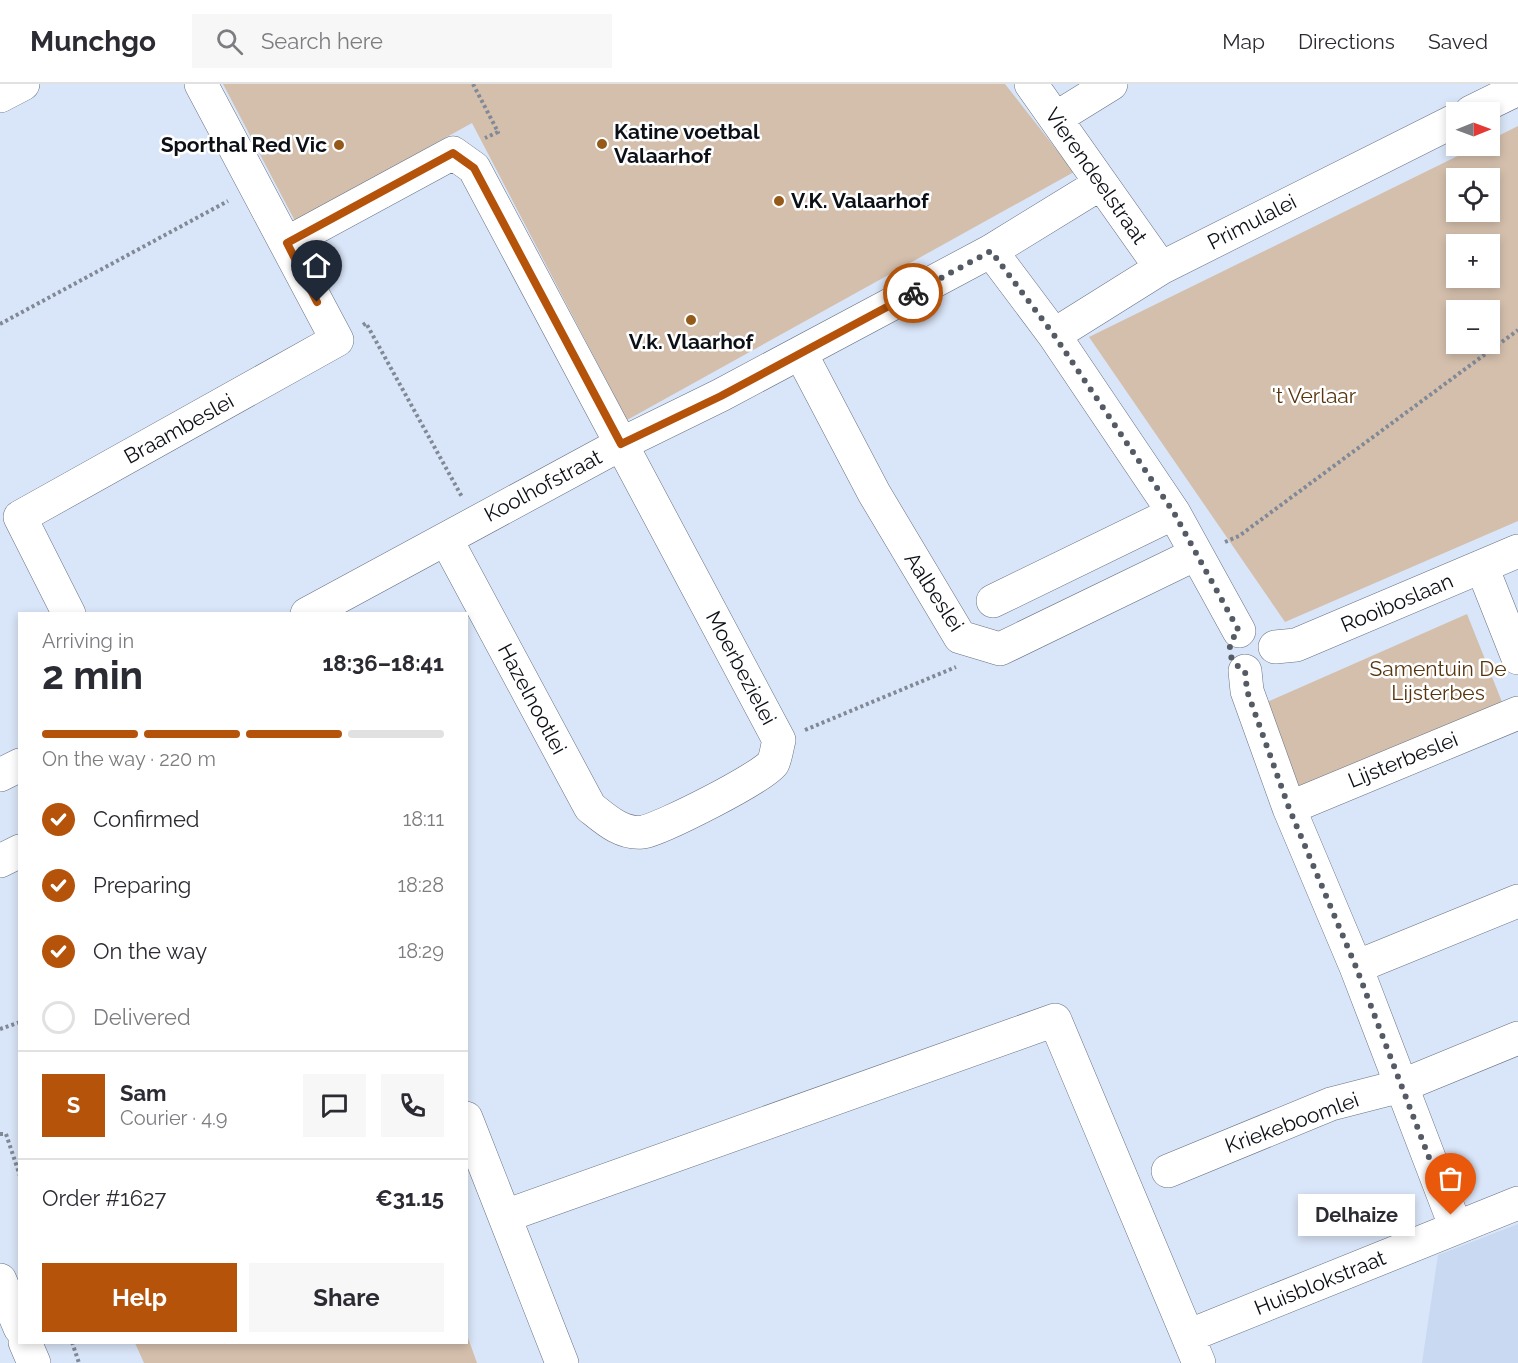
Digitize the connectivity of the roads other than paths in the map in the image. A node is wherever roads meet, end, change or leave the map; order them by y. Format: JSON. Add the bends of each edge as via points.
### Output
{"nodes":[{"id":1,"x":23,"y":84,"type":"edge"},
{"id":2,"x":201,"y":84,"type":"edge"},
{"id":3,"x":1031,"y":84,"type":"edge"},
{"id":4,"x":1111,"y":84,"type":"edge"},
{"id":5,"x":1518,"y":89,"type":"edge"},
{"id":6,"x":0,"y":96,"type":"edge"},
{"id":7,"x":1491,"y":102,"type":"edge"},
{"id":8,"x":1056,"y":118,"type":"junction"},
{"id":9,"x":1446,"y":125,"type":"edge"},
{"id":10,"x":1100,"y":184,"type":"junction"},
{"id":11,"x":287,"y":243,"type":"junction"},
{"id":12,"x":991,"y":251,"type":"junction"},
{"id":13,"x":1161,"y":268,"type":"junction"},
{"id":14,"x":1054,"y":335,"type":"junction"},
{"id":15,"x":801,"y":354,"type":"junction"},
{"id":16,"x":621,"y":444,"type":"junction"},
{"id":17,"x":1174,"y":513,"type":"junction"},
{"id":18,"x":446,"y":539,"type":"junction"},
{"id":19,"x":1518,"y":551,"type":"edge"},
{"id":20,"x":1196,"y":554,"type":"junction"},
{"id":21,"x":1482,"y":567,"type":"junction"},
{"id":22,"x":993,"y":601,"type":"dead end"},
{"id":23,"x":323,"y":609,"type":"edge"},
{"id":24,"x":68,"y":612,"type":"edge"},
{"id":25,"x":1239,"y":631,"type":"junction"},
{"id":26,"x":1275,"y":647,"type":"junction"},
{"id":27,"x":1518,"y":658,"type":"edge"},
{"id":28,"x":1245,"y":671,"type":"junction"},
{"id":29,"x":1518,"y":713,"type":"edge"},
{"id":30,"x":18,"y":766,"type":"edge"},
{"id":31,"x":0,"y":775,"type":"edge"},
{"id":32,"x":1289,"y":808,"type":"junction"},
{"id":33,"x":642,"y":832,"type":"joint"},
{"id":34,"x":18,"y":852,"type":"edge"},
{"id":35,"x":0,"y":861,"type":"edge"},
{"id":36,"x":1518,"y":901,"type":"edge"},
{"id":37,"x":1356,"y":967,"type":"junction"},
{"id":38,"x":1518,"y":1038,"type":"edge"},
{"id":39,"x":1401,"y":1086,"type":"junction"},
{"id":40,"x":468,"y":1123,"type":"edge"},
{"id":41,"x":1168,"y":1171,"type":"dead end"},
{"id":42,"x":1518,"y":1203,"type":"edge"},
{"id":43,"x":505,"y":1216,"type":"junction"},
{"id":44,"x":1456,"y":1228,"type":"junction"},
{"id":45,"x":0,"y":1280,"type":"edge"},
{"id":46,"x":18,"y":1323,"type":"edge"},
{"id":47,"x":27,"y":1344,"type":"edge"},
{"id":48,"x":1194,"y":1350,"type":"edge"},
{"id":49,"x":34,"y":1363,"type":"edge"},
{"id":50,"x":562,"y":1363,"type":"edge"}],
"edges":[{"from":1,"to":6,"type":"street"},
{"from":2,"to":11,"type":"street"},
{"from":3,"to":8,"type":"street","name":"Vierendeelstraat"},
{"from":4,"to":8,"type":"street"},
{"from":5,"to":7,"type":"street"},
{"from":8,"to":10,"type":"street","name":"Vierendeelstraat"},
{"from":9,"to":13,"type":"street","name":"Primulalei"},
{"from":10,"to":12,"type":"street","name":"Koolhofstraat"},
{"from":10,"to":13,"type":"street","name":"Vierendeelstraat"},
{"from":11,"to":16,"type":"street","name":"Moerbezielei","via":[[453,153],[474,168]]},
{"from":11,"to":24,"type":"street","name":"Braambeslei","via":[[337,340],[20,517]]},
{"from":12,"to":14,"type":"street"},
{"from":12,"to":15,"type":"street","name":"Koolhofstraat"},
{"from":13,"to":14,"type":"street","name":"Primulalei"},
{"from":14,"to":17,"type":"street"},
{"from":15,"to":16,"type":"street","name":"Koolhofstraat"},
{"from":15,"to":20,"type":"street","name":"Aalbeslei","via":[[890,522],[960,637],[1000,649]]},
{"from":16,"to":18,"type":"street","name":"Koolhofstraat"},
{"from":16,"to":33,"type":"street","name":"Moerbezielei","via":[[779,740],[773,763],[759,775],[688,813]]},
{"from":17,"to":20,"type":"street"},
{"from":17,"to":22,"type":"street"},
{"from":18,"to":23,"type":"street","name":"Koolhofstraat"},
{"from":18,"to":33,"type":"street","name":"Hazelnootlei","via":[[590,807],[618,829]]},
{"from":19,"to":21,"type":"street","name":"Rooiboslaan"},
{"from":20,"to":25,"type":"street"},
{"from":21,"to":26,"type":"street","name":"Rooiboslaan","via":[[1296,645]]},
{"from":21,"to":27,"type":"street"},
{"from":25,"to":26,"type":"street","via":[[1261,629]]},
{"from":25,"to":28,"type":"street","via":[[1229,650],[1233,663]]},
{"from":26,"to":28,"type":"street","via":[[1266,667]]},
{"from":28,"to":32,"type":"street","via":[[1247,691]]},
{"from":29,"to":32,"type":"street","name":"Lijsterbeslei"},
{"from":30,"to":31,"type":"street"},
{"from":32,"to":37,"type":"street"},
{"from":34,"to":35,"type":"street"},
{"from":36,"to":37,"type":"street"},
{"from":37,"to":39,"type":"street"},
{"from":38,"to":39,"type":"street","name":"Kriekeboomlei"},
{"from":39,"to":41,"type":"street","name":"Kriekeboomlei","via":[[1331,1104]]},
{"from":39,"to":44,"type":"street"},
{"from":40,"to":43,"type":"street"},
{"from":42,"to":44,"type":"street","name":"Huisblokstraat"},
{"from":43,"to":48,"type":"street","via":[[1055,1020]]},
{"from":43,"to":50,"type":"street"},
{"from":44,"to":48,"type":"street","name":"Huisblokstraat"},
{"from":45,"to":46,"type":"street"},
{"from":47,"to":49,"type":"street"}]}
